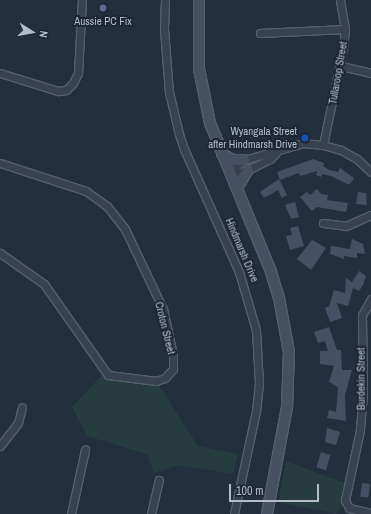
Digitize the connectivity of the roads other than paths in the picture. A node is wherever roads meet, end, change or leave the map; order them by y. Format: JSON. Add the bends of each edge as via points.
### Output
{"nodes":[{"id":1,"x":82,"y":0,"type":"edge"},
{"id":2,"x":165,"y":0,"type":"edge"},
{"id":3,"x":199,"y":0,"type":"edge"},
{"id":4,"x":340,"y":0,"type":"edge"},
{"id":5,"x":345,"y":29,"type":"junction"},
{"id":6,"x":260,"y":33,"type":"dead end"},
{"id":7,"x":341,"y":66,"type":"junction"},
{"id":8,"x":0,"y":73,"type":"edge"},
{"id":9,"x":371,"y":73,"type":"edge"},
{"id":10,"x":323,"y":145,"type":"junction"},
{"id":11,"x":222,"y":154,"type":"junction"},
{"id":12,"x":0,"y":163,"type":"edge"},
{"id":13,"x":246,"y":165,"type":"junction"},
{"id":14,"x":229,"y":171,"type":"junction"},
{"id":15,"x":371,"y":172,"type":"edge"},
{"id":16,"x":237,"y":188,"type":"junction"},
{"id":17,"x":371,"y":215,"type":"edge"},
{"id":18,"x":323,"y":223,"type":"dead end"},
{"id":19,"x":0,"y":253,"type":"edge"},
{"id":20,"x":371,"y":299,"type":"edge"},
{"id":21,"x":22,"y":407,"type":"dead end"},
{"id":22,"x":0,"y":446,"type":"edge"},
{"id":23,"x":85,"y":450,"type":"dead end"},
{"id":24,"x":159,"y":480,"type":"dead end"},
{"id":25,"x":371,"y":513,"type":"edge"},
{"id":26,"x":71,"y":514,"type":"edge"},
{"id":27,"x":151,"y":514,"type":"edge"},
{"id":28,"x":234,"y":514,"type":"edge"},
{"id":29,"x":267,"y":514,"type":"edge"}],
"edges":[{"from":1,"to":8,"type":"street","via":[[78,73],[66,90],[58,91]]},
{"from":2,"to":28,"type":"street","name":"Hindmarsh Drive","via":[[164,29],[169,92],[178,130],[239,272],[256,330],[259,383]]},
{"from":3,"to":11,"type":"main road","name":"Hindmarsh Drive","via":[[198,47],[207,111]]},
{"from":4,"to":5,"type":"street","name":"Tullaroop Street"},
{"from":5,"to":6,"type":"street"},
{"from":5,"to":7,"type":"street","name":"Tullaroop Street"},
{"from":7,"to":9,"type":"street"},
{"from":7,"to":10,"type":"street","name":"Tullaroop Street"},
{"from":10,"to":13,"type":"street","via":[[303,143],[276,153],[270,159]]},
{"from":10,"to":15,"type":"street","via":[[341,150],[357,159]]},
{"from":11,"to":13,"type":"main road"},
{"from":11,"to":14,"type":"main road","name":"Hindmarsh Drive"},
{"from":12,"to":19,"type":"street","name":"Croton Street","via":[[86,191],[107,206],[125,229],[163,309],[173,355],[173,369],[165,378],[156,381],[108,375],[44,284]]},
{"from":13,"to":14,"type":"street"},
{"from":13,"to":16,"type":"main road"},
{"from":14,"to":16,"type":"main road","name":"Hindmarsh Drive"},
{"from":16,"to":29,"type":"main road","name":"Hindmarsh Drive","via":[[271,272],[285,324],[289,379],[277,469]]},
{"from":17,"to":18,"type":"street","via":[[346,226]]},
{"from":20,"to":25,"type":"street","name":"Burdekin Street","via":[[362,315],[363,394],[360,430],[345,500],[349,508]]},
{"from":21,"to":22,"type":"street","via":[[18,423]]},
{"from":23,"to":26,"type":"street"},
{"from":24,"to":27,"type":"street"}]}
